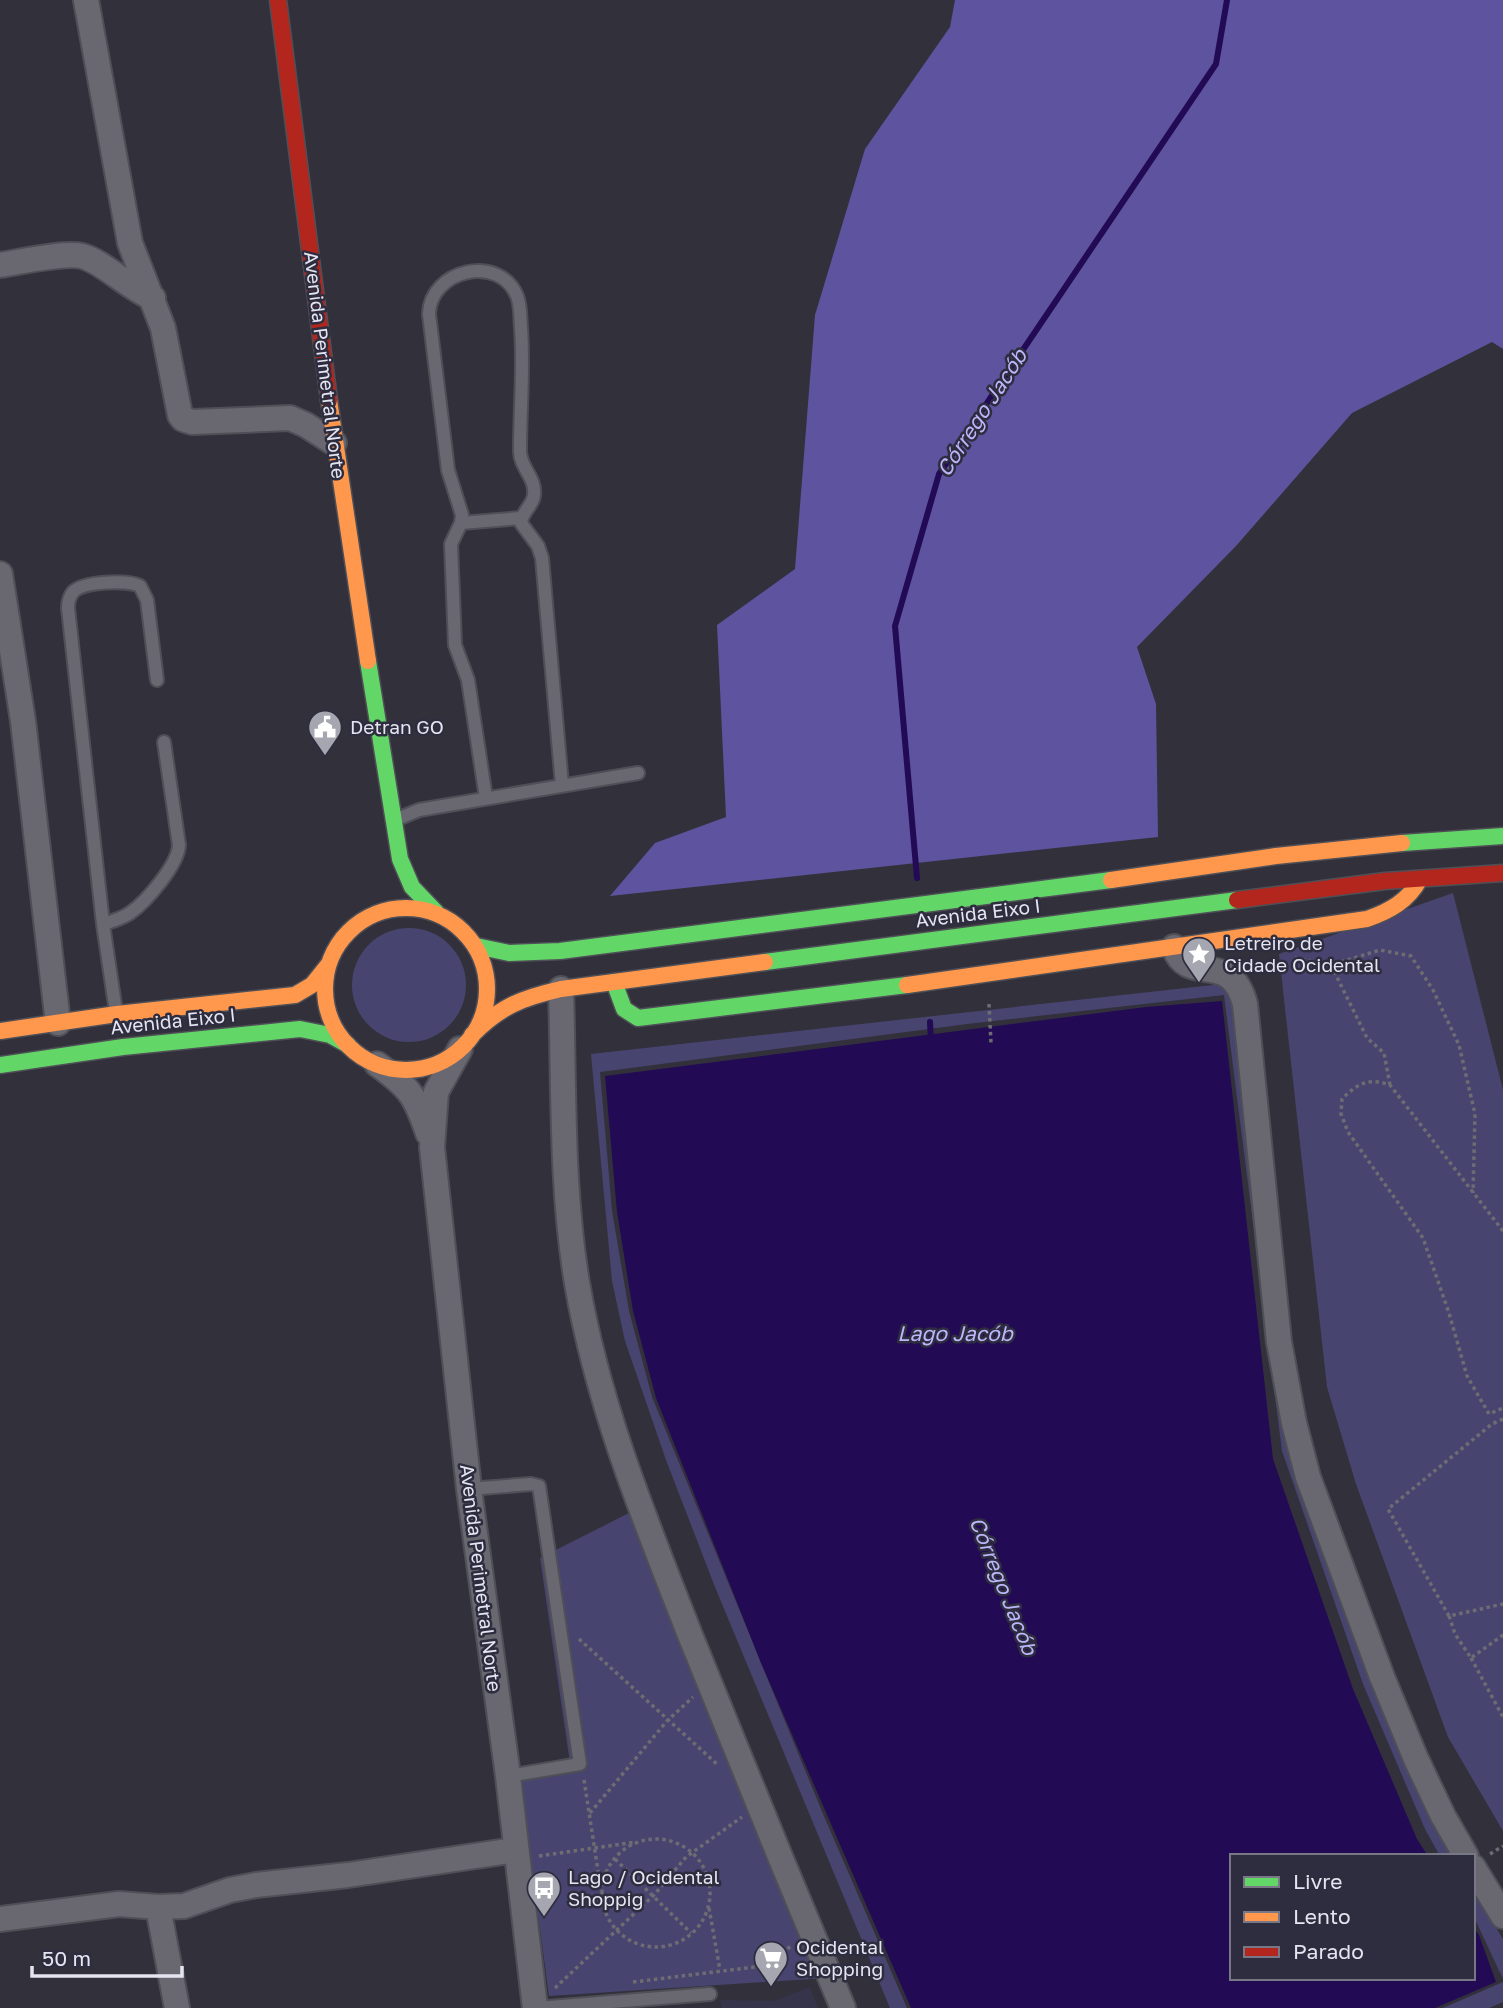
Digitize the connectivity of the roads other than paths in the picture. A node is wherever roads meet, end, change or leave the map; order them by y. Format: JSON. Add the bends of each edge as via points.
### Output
{"nodes":[{"id":1,"x":86,"y":0,"type":"edge"},
{"id":2,"x":278,"y":0,"type":"edge"},
{"id":3,"x":0,"y":265,"type":"edge"},
{"id":4,"x":153,"y":298,"type":"junction"},
{"id":5,"x":334,"y":443,"type":"junction"},
{"id":6,"x":521,"y":519,"type":"junction"},
{"id":7,"x":461,"y":523,"type":"junction"},
{"id":8,"x":0,"y":574,"type":"edge"},
{"id":9,"x":157,"y":680,"type":"dead end"},
{"id":10,"x":164,"y":742,"type":"dead end"},
{"id":11,"x":638,"y":773,"type":"dead end"},
{"id":12,"x":562,"y":785,"type":"junction"},
{"id":13,"x":486,"y":798,"type":"junction"},
{"id":14,"x":389,"y":825,"type":"junction"},
{"id":15,"x":1503,"y":836,"type":"edge"},
{"id":16,"x":1503,"y":873,"type":"edge"},
{"id":17,"x":1420,"y":879,"type":"junction"},
{"id":18,"x":436,"y":912,"type":"junction"},
{"id":19,"x":360,"y":921,"type":"junction"},
{"id":20,"x":103,"y":923,"type":"junction"},
{"id":21,"x":476,"y":946,"type":"junction"},
{"id":22,"x":1174,"y":947,"type":"junction"},
{"id":23,"x":328,"y":965,"type":"junction"},
{"id":24,"x":614,"y":982,"type":"junction"},
{"id":25,"x":561,"y":989,"type":"junction"},
{"id":26,"x":117,"y":1014,"type":"junction"},
{"id":27,"x":58,"y":1023,"type":"junction"},
{"id":28,"x":0,"y":1031,"type":"edge"},
{"id":29,"x":466,"y":1042,"type":"junction"},
{"id":30,"x":348,"y":1045,"type":"junction"},
{"id":31,"x":0,"y":1065,"type":"edge"},
{"id":32,"x":377,"y":1065,"type":"junction"},
{"id":33,"x":432,"y":1147,"type":"junction"},
{"id":34,"x":469,"y":1489,"type":"junction"},
{"id":35,"x":508,"y":1776,"type":"junction"},
{"id":36,"x":516,"y":1854,"type":"junction"},
{"id":37,"x":1465,"y":1854,"type":"edge"},
{"id":38,"x":1475,"y":1870,"type":"edge"},
{"id":39,"x":158,"y":1908,"type":"junction"},
{"id":40,"x":1503,"y":1916,"type":"edge"},
{"id":41,"x":0,"y":1919,"type":"edge"},
{"id":42,"x":710,"y":1994,"type":"dead end"},
{"id":43,"x":177,"y":2008,"type":"edge"},
{"id":44,"x":536,"y":2008,"type":"edge"},
{"id":45,"x":843,"y":2008,"type":"edge"}],
"edges":[{"from":1,"to":4,"type":"street","via":[[130,243]]},
{"from":2,"to":5,"type":"main road","name":"Avenida Perimetral Norte"},
{"from":3,"to":4,"type":"street","via":[[82,256]]},
{"from":4,"to":5,"type":"street","via":[[166,339],[177,410],[183,419],[290,418]]},
{"from":5,"to":14,"type":"main road","name":"Avenida Perimetral Norte","via":[[379,728]]},
{"from":6,"to":7,"type":"lane"},
{"from":6,"to":7,"type":"lane","via":[[534,489],[520,458],[524,365],[520,306],[508,282],[476,270],[446,280],[436,289],[429,307],[448,471]]},
{"from":6,"to":12,"type":"lane","via":[[542,558]]},
{"from":7,"to":13,"type":"lane","via":[[451,544],[455,645],[468,680]]},
{"from":8,"to":27,"type":"street","via":[[23,721]]},
{"from":9,"to":20,"type":"lane","via":[[148,600],[140,586],[125,582],[87,585],[72,593],[68,608]]},
{"from":10,"to":20,"type":"lane","via":[[177,857],[137,908]]},
{"from":11,"to":12,"type":"lane"},
{"from":12,"to":13,"type":"lane"},
{"from":13,"to":14,"type":"lane","via":[[419,810]]},
{"from":14,"to":18,"type":"main road","name":"Avenida Perimetral Norte","via":[[405,878],[421,901]]},
{"from":14,"to":19,"type":"main road","name":"Avenida Perimetral Norte","via":[[386,886],[375,907]]},
{"from":15,"to":21,"type":"main road","name":"Avenida Eixo I","via":[[1276,856],[583,948],[508,954]]},
{"from":16,"to":17,"type":"main road","name":"Avenida Eixo I"},
{"from":17,"to":22,"type":"main road","via":[[1398,906],[1367,919]]},
{"from":17,"to":24,"type":"main road","name":"Avenida Eixo I"},
{"from":18,"to":19,"type":"main road","via":[[398,907]]},
{"from":18,"to":21,"type":"main road","via":[[459,926]]},
{"from":19,"to":23,"type":"main road","via":[[341,940]]},
{"from":20,"to":26,"type":"lane"},
{"from":21,"to":29,"type":"main road","via":[[484,963],[488,999]]},
{"from":22,"to":24,"type":"main road","via":[[638,1018],[621,1007]]},
{"from":22,"to":37,"type":"street","via":[[1183,963],[1225,972],[1242,991],[1279,1342],[1294,1423],[1308,1477],[1382,1677],[1416,1759]]},
{"from":23,"to":26,"type":"main road","name":"Avenida Eixo I","via":[[312,985],[295,995]]},
{"from":23,"to":30,"type":"main road","via":[[326,1003],[333,1025]]},
{"from":24,"to":25,"type":"main road","name":"Avenida Eixo I"},
{"from":25,"to":29,"type":"main road","name":"Avenida Eixo I","via":[[502,1006]]},
{"from":25,"to":45,"type":"street","via":[[569,1218],[590,1348],[612,1429],[758,1805]]},
{"from":26,"to":27,"type":"main road","name":"Avenida Eixo I"},
{"from":27,"to":28,"type":"main road","name":"Avenida Eixo I"},
{"from":29,"to":32,"type":"main road","via":[[444,1062],[420,1070],[405,1072]]},
{"from":29,"to":33,"type":"street","name":"Avenida Perimetral Norte","via":[[436,1092]]},
{"from":30,"to":31,"type":"main road","name":"Avenida Eixo I","via":[[330,1035],[300,1029]]},
{"from":30,"to":32,"type":"main road"},
{"from":32,"to":33,"type":"street","name":"Avenida Perimetral Norte","via":[[411,1092]]},
{"from":33,"to":34,"type":"street","name":"Avenida Perimetral Norte"},
{"from":34,"to":35,"type":"street","name":"Avenida Perimetral Norte"},
{"from":34,"to":35,"type":"lane","via":[[539,1486],[561,1623],[580,1764]]},
{"from":35,"to":36,"type":"street","name":"Avenida Perimetral Norte"},
{"from":36,"to":39,"type":"street","via":[[256,1885],[184,1906]]},
{"from":36,"to":44,"type":"street","name":"Avenida Perimetral Norte"},
{"from":38,"to":40,"type":"street"},
{"from":39,"to":41,"type":"street","via":[[118,1904]]},
{"from":39,"to":43,"type":"street"},
{"from":42,"to":44,"type":"lane"}]}
